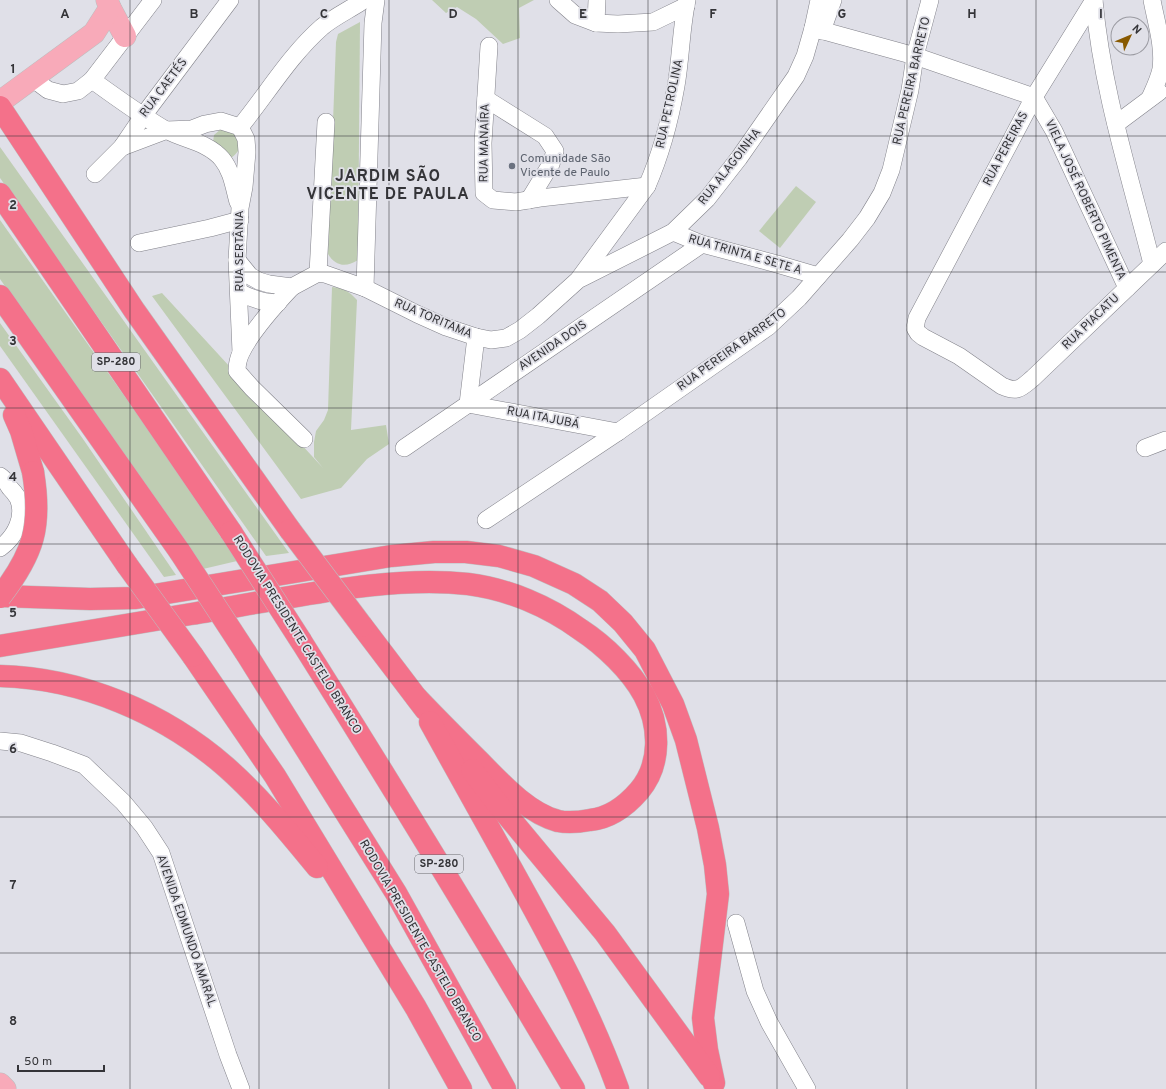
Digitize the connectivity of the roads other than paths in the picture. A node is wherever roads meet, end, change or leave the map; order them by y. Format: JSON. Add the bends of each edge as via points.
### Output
{"nodes":[{"id":1,"x":153,"y":0,"type":"edge"},
{"id":2,"x":230,"y":0,"type":"edge"},
{"id":3,"x":558,"y":0,"type":"edge"},
{"id":4,"x":597,"y":0,"type":"edge"},
{"id":5,"x":819,"y":0,"type":"edge"},
{"id":6,"x":833,"y":0,"type":"edge"},
{"id":7,"x":930,"y":0,"type":"edge"},
{"id":8,"x":1094,"y":0,"type":"edge"},
{"id":9,"x":1152,"y":0,"type":"edge"},
{"id":10,"x":366,"y":1,"type":"edge"},
{"id":11,"x":687,"y":3,"type":"edge"},
{"id":12,"x":108,"y":4,"type":"edge"},
{"id":13,"x":596,"y":23,"type":"junction"},
{"id":14,"x":818,"y":30,"type":"junction"},
{"id":15,"x":94,"y":33,"type":"junction"},
{"id":16,"x":125,"y":36,"type":"junction"},
{"id":17,"x":489,"y":46,"type":"dead end"},
{"id":18,"x":915,"y":56,"type":"junction"},
{"id":19,"x":92,"y":80,"type":"junction"},
{"id":20,"x":26,"y":83,"type":"junction"},
{"id":21,"x":1166,"y":87,"type":"edge"},
{"id":22,"x":1034,"y":97,"type":"junction"},
{"id":23,"x":1150,"y":98,"type":"junction"},
{"id":24,"x":486,"y":99,"type":"junction"},
{"id":25,"x":0,"y":102,"type":"edge"},
{"id":26,"x":0,"y":108,"type":"edge"},
{"id":27,"x":143,"y":116,"type":"junction"},
{"id":28,"x":326,"y":122,"type":"dead end"},
{"id":29,"x":1116,"y":124,"type":"junction"},
{"id":30,"x":240,"y":127,"type":"junction"},
{"id":31,"x":166,"y":130,"type":"junction"},
{"id":32,"x":0,"y":134,"type":"edge"},
{"id":33,"x":122,"y":146,"type":"junction"},
{"id":34,"x":95,"y":174,"type":"dead end"},
{"id":35,"x":647,"y":186,"type":"junction"},
{"id":36,"x":0,"y":194,"type":"edge"},
{"id":37,"x":529,"y":200,"type":"junction"},
{"id":38,"x":240,"y":214,"type":"junction"},
{"id":39,"x":673,"y":232,"type":"junction"},
{"id":40,"x":139,"y":243,"type":"dead end"},
{"id":41,"x":702,"y":244,"type":"junction"},
{"id":42,"x":1166,"y":251,"type":"edge"},
{"id":43,"x":237,"y":260,"type":"junction"},
{"id":44,"x":1152,"y":264,"type":"junction"},
{"id":45,"x":318,"y":273,"type":"junction"},
{"id":46,"x":818,"y":276,"type":"junction"},
{"id":47,"x":578,"y":280,"type":"junction"},
{"id":48,"x":292,"y":287,"type":"junction"},
{"id":49,"x":365,"y":288,"type":"junction"},
{"id":50,"x":1127,"y":288,"type":"junction"},
{"id":51,"x":239,"y":292,"type":"junction"},
{"id":52,"x":0,"y":296,"type":"edge"},
{"id":53,"x":278,"y":303,"type":"junction"},
{"id":54,"x":134,"y":310,"type":"junction"},
{"id":55,"x":476,"y":337,"type":"junction"},
{"id":56,"x":241,"y":352,"type":"junction"},
{"id":57,"x":1033,"y":378,"type":"joint"},
{"id":58,"x":0,"y":379,"type":"edge"},
{"id":59,"x":0,"y":390,"type":"edge"},
{"id":60,"x":468,"y":404,"type":"junction"},
{"id":61,"x":618,"y":432,"type":"junction"},
{"id":62,"x":304,"y":439,"type":"dead end"},
{"id":63,"x":1166,"y":440,"type":"edge"},
{"id":64,"x":404,"y":448,"type":"dead end"},
{"id":65,"x":1145,"y":448,"type":"dead end"},
{"id":66,"x":0,"y":476,"type":"edge"},
{"id":67,"x":486,"y":520,"type":"dead end"},
{"id":68,"x":3,"y":546,"type":"edge"},
{"id":69,"x":0,"y":596,"type":"edge"},
{"id":70,"x":0,"y":646,"type":"edge"},
{"id":71,"x":0,"y":676,"type":"edge"},
{"id":72,"x":417,"y":698,"type":"junction"},
{"id":73,"x":0,"y":740,"type":"edge"},
{"id":74,"x":736,"y":923,"type":"dead end"},
{"id":75,"x":365,"y":925,"type":"junction"},
{"id":76,"x":0,"y":1084,"type":"edge"},
{"id":77,"x":716,"y":1086,"type":"edge"},
{"id":78,"x":5,"y":1089,"type":"edge"},
{"id":79,"x":241,"y":1089,"type":"edge"},
{"id":80,"x":461,"y":1089,"type":"edge"},
{"id":81,"x":504,"y":1089,"type":"edge"},
{"id":82,"x":574,"y":1089,"type":"edge"},
{"id":83,"x":618,"y":1089,"type":"edge"},
{"id":84,"x":807,"y":1089,"type":"edge"}],
"edges":[{"from":1,"to":16,"type":"street"},
{"from":2,"to":27,"type":"street","name":"RUA CAETÉS"},
{"from":3,"to":13,"type":"street","via":[[575,16]]},
{"from":4,"to":13,"type":"street"},
{"from":5,"to":14,"type":"street","name":"RUA ALAGOINHA"},
{"from":6,"to":14,"type":"street"},
{"from":7,"to":18,"type":"street","name":"RUA PEREIRA BARRETO"},
{"from":8,"to":22,"type":"street","name":"RUA PEREIRAS"},
{"from":8,"to":29,"type":"street","via":[[1096,28]]},
{"from":9,"to":23,"type":"street","via":[[1162,58],[1161,70]]},
{"from":10,"to":30,"type":"street","via":[[323,27],[291,60]]},
{"from":10,"to":49,"type":"street","via":[[373,23]]},
{"from":11,"to":13,"type":"street","via":[[653,22]]},
{"from":11,"to":35,"type":"street","name":"RUA PETROLINA","via":[[666,136]]},
{"from":12,"to":15,"type":"main road"},
{"from":12,"to":16,"type":"main road"},
{"from":14,"to":18,"type":"street"},
{"from":14,"to":39,"type":"street","name":"RUA ALAGOINHA","via":[[796,76],[739,158],[707,199]]},
{"from":15,"to":16,"type":"main road"},
{"from":15,"to":20,"type":"main road"},
{"from":16,"to":19,"type":"street"},
{"from":17,"to":24,"type":"street","name":"RUA MANAÍRA"},
{"from":18,"to":22,"type":"street"},
{"from":18,"to":46,"type":"street","name":"RUA PEREIRA BARRETO","via":[[897,148],[882,194],[862,223]]},
{"from":19,"to":20,"type":"street","via":[[78,91],[63,94]]},
{"from":19,"to":27,"type":"street"},
{"from":20,"to":25,"type":"main road"},
{"from":21,"to":23,"type":"street"},
{"from":22,"to":50,"type":"street","name":"VIELA JOSÉ ROBERTO PIMENTA","via":[[1054,131]]},
{"from":22,"to":57,"type":"street","name":"RUA PEREIRAS","via":[[917,318],[915,328],[918,333],[1009,389],[1019,389]]},
{"from":23,"to":29,"type":"street"},
{"from":24,"to":37,"type":"street","name":"RUA MANAÍRA","via":[[483,143],[484,193],[493,200]]},
{"from":24,"to":37,"type":"street","via":[[545,136],[555,151],[551,164]]},
{"from":26,"to":54,"type":"highway"},
{"from":27,"to":31,"type":"street"},
{"from":27,"to":33,"type":"street","name":"RUA CAETÉS"},
{"from":28,"to":45,"type":"street"},
{"from":29,"to":44,"type":"street"},
{"from":30,"to":31,"type":"street","via":[[221,121],[192,129]]},
{"from":30,"to":38,"type":"street","name":"RUA SERTÂNIA","via":[[246,139],[247,152]]},
{"from":31,"to":33,"type":"street"},
{"from":31,"to":38,"type":"street","via":[[206,146],[223,160],[229,169]]},
{"from":32,"to":54,"type":"highway"},
{"from":33,"to":34,"type":"street","name":"RUA CAETÉS"},
{"from":35,"to":37,"type":"street","name":"RUA MANAÍRA"},
{"from":35,"to":47,"type":"street","name":"RUA PETROLINA"},
{"from":36,"to":82,"type":"highway","name":"RODOVIA PRESIDENTE CASTELO BRANCO","number":"SP-280","bridge":true,"via":[[232,532],[369,749]]},
{"from":38,"to":40,"type":"street","via":[[210,228]]},
{"from":38,"to":43,"type":"street","name":"RUA SERTÂNIA"},
{"from":39,"to":41,"type":"street","name":"RUA TRINTA E SETE A"},
{"from":39,"to":47,"type":"street","name":"RUA ALAGOINHA"},
{"from":41,"to":46,"type":"street","name":"RUA TRINTA E SETE A"},
{"from":41,"to":60,"type":"street","name":"AVENIDA DOIS"},
{"from":42,"to":44,"type":"street","name":"RUA PIACATU"},
{"from":43,"to":48,"type":"street","via":[[250,276],[259,281]]},
{"from":43,"to":51,"type":"street","name":"RUA SERTÂNIA"},
{"from":44,"to":50,"type":"street","name":"RUA PIACATU"},
{"from":45,"to":48,"type":"street"},
{"from":45,"to":49,"type":"street","name":"RUA TORITAMA"},
{"from":46,"to":61,"type":"street","name":"RUA PEREIRA BARRETO","via":[[768,327]]},
{"from":47,"to":55,"type":"street","name":"RUA TORITAMA","via":[[538,316],[506,338],[491,340]]},
{"from":48,"to":53,"type":"street"},
{"from":49,"to":55,"type":"street","name":"RUA TORITAMA","via":[[446,327]]},
{"from":50,"to":57,"type":"street","name":"RUA PIACATU"},
{"from":51,"to":53,"type":"street","via":[[257,301]]},
{"from":51,"to":56,"type":"street","name":"RUA SERTÂNIA"},
{"from":52,"to":81,"type":"highway","name":"RODOVIA PRESIDENTE CASTELO BRANCO","bridge":true,"via":[[180,552],[246,653],[396,893]]},
{"from":53,"to":56,"type":"street"},
{"from":54,"to":72,"type":"highway","bridge":true,"via":[[290,530]]},
{"from":55,"to":60,"type":"street"},
{"from":56,"to":62,"type":"street","via":[[237,371]]},
{"from":58,"to":75,"type":"highway","bridge":true,"via":[[275,776]]},
{"from":59,"to":69,"type":"highway","bridge":true,"via":[[21,431],[33,472],[37,505],[35,531],[30,550]]},
{"from":60,"to":61,"type":"street","name":"RUA ITAJUBÁ"},
{"from":60,"to":64,"type":"street","name":"AVENIDA DOIS"},
{"from":61,"to":67,"type":"street","name":"RUA PEREIRA BARRETO"},
{"from":63,"to":65,"type":"street"},
{"from":66,"to":68,"type":"street","via":[[18,499],[22,515],[15,532]]},
{"from":69,"to":77,"type":"highway","via":[[136,598],[391,556],[466,552],[499,556],[534,566],[574,584],[600,601],[623,623],[645,650],[673,704],[686,740],[708,828],[718,894],[703,1018],[707,1050]]},
{"from":70,"to":72,"type":"highway","via":[[370,585],[438,582],[470,584],[496,590],[549,610],[574,624],[610,653],[643,693],[656,728],[657,750],[652,769],[631,801],[615,812],[596,820],[557,820],[537,812],[516,797]]},
{"from":71,"to":75,"type":"highway","via":[[46,681],[102,695],[155,718],[203,749],[247,786]]},
{"from":72,"to":77,"type":"highway","via":[[497,803],[605,933]]},
{"from":72,"to":83,"type":"highway","via":[[547,932],[608,1059]]},
{"from":73,"to":79,"type":"street","name":"AVENIDA EDMUNDO AMARAL","via":[[21,743],[84,765],[123,802],[144,827],[161,853]]},
{"from":74,"to":84,"type":"street","via":[[758,997],[769,1022]]},
{"from":75,"to":80,"type":"highway","via":[[416,1008]]},
{"from":76,"to":78,"type":"main road"}]}
